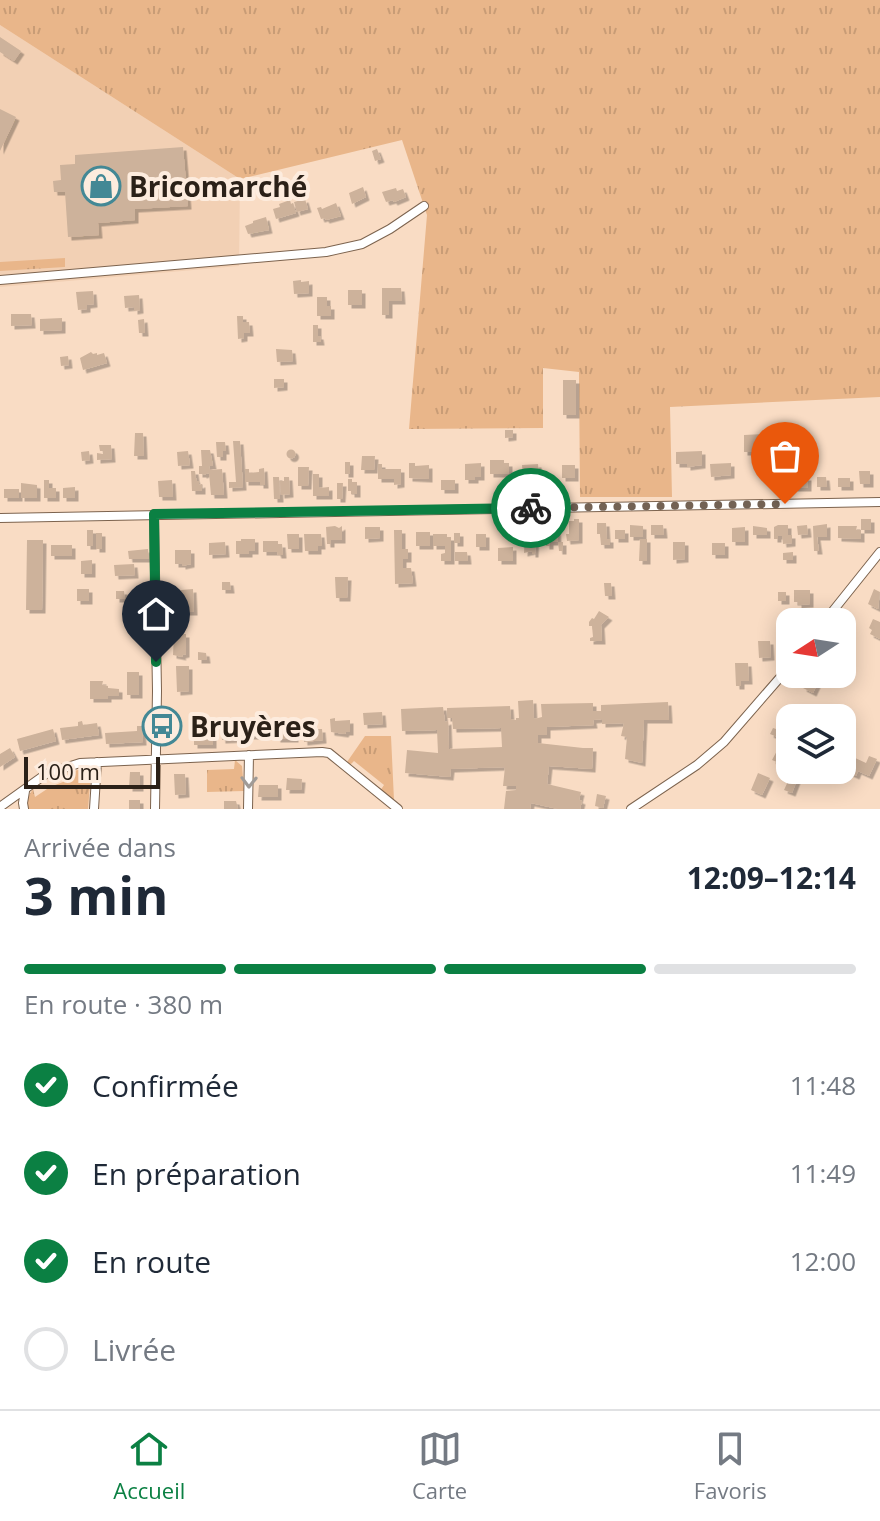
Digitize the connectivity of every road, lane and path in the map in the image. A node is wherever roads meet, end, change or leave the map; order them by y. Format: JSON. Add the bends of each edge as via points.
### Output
{"nodes":[{"id":1,"x":424,"y":206,"type":"dead end"},
{"id":2,"x":0,"y":280,"type":"edge"},
{"id":3,"x":880,"y":502,"type":"edge"},
{"id":4,"x":154,"y":514,"type":"junction"},
{"id":5,"x":0,"y":518,"type":"edge"},
{"id":6,"x":880,"y":552,"type":"edge"},
{"id":7,"x":835,"y":608,"type":"edge"},
{"id":8,"x":776,"y":682,"type":"edge"},
{"id":9,"x":249,"y":755,"type":"junction"},
{"id":10,"x":156,"y":759,"type":"junction"},
{"id":11,"x":97,"y":762,"type":"junction"},
{"id":12,"x":25,"y":791,"type":"junction"},
{"id":13,"x":0,"y":807,"type":"edge"},
{"id":14,"x":24,"y":809,"type":"edge"},
{"id":15,"x":94,"y":809,"type":"edge"},
{"id":16,"x":155,"y":809,"type":"edge"},
{"id":17,"x":248,"y":809,"type":"edge"},
{"id":18,"x":398,"y":809,"type":"edge"},
{"id":19,"x":631,"y":809,"type":"edge"}],
"edges":[{"from":1,"to":2,"type":"street","via":[[362,244],[326,252]]},
{"from":3,"to":4,"type":"street"},
{"from":4,"to":5,"type":"street"},
{"from":4,"to":10,"type":"street"},
{"from":6,"to":7,"type":"street"},
{"from":8,"to":19,"type":"street","via":[[724,742]]},
{"from":9,"to":10,"type":"street"},
{"from":9,"to":17,"type":"street","one_way":true},
{"from":9,"to":18,"type":"street","via":[[329,753]]},
{"from":10,"to":11,"type":"street"},
{"from":10,"to":16,"type":"street"},
{"from":11,"to":12,"type":"street","via":[[46,774]]},
{"from":11,"to":15,"type":"street"},
{"from":12,"to":13,"type":"street"},
{"from":12,"to":14,"type":"street"}]}
